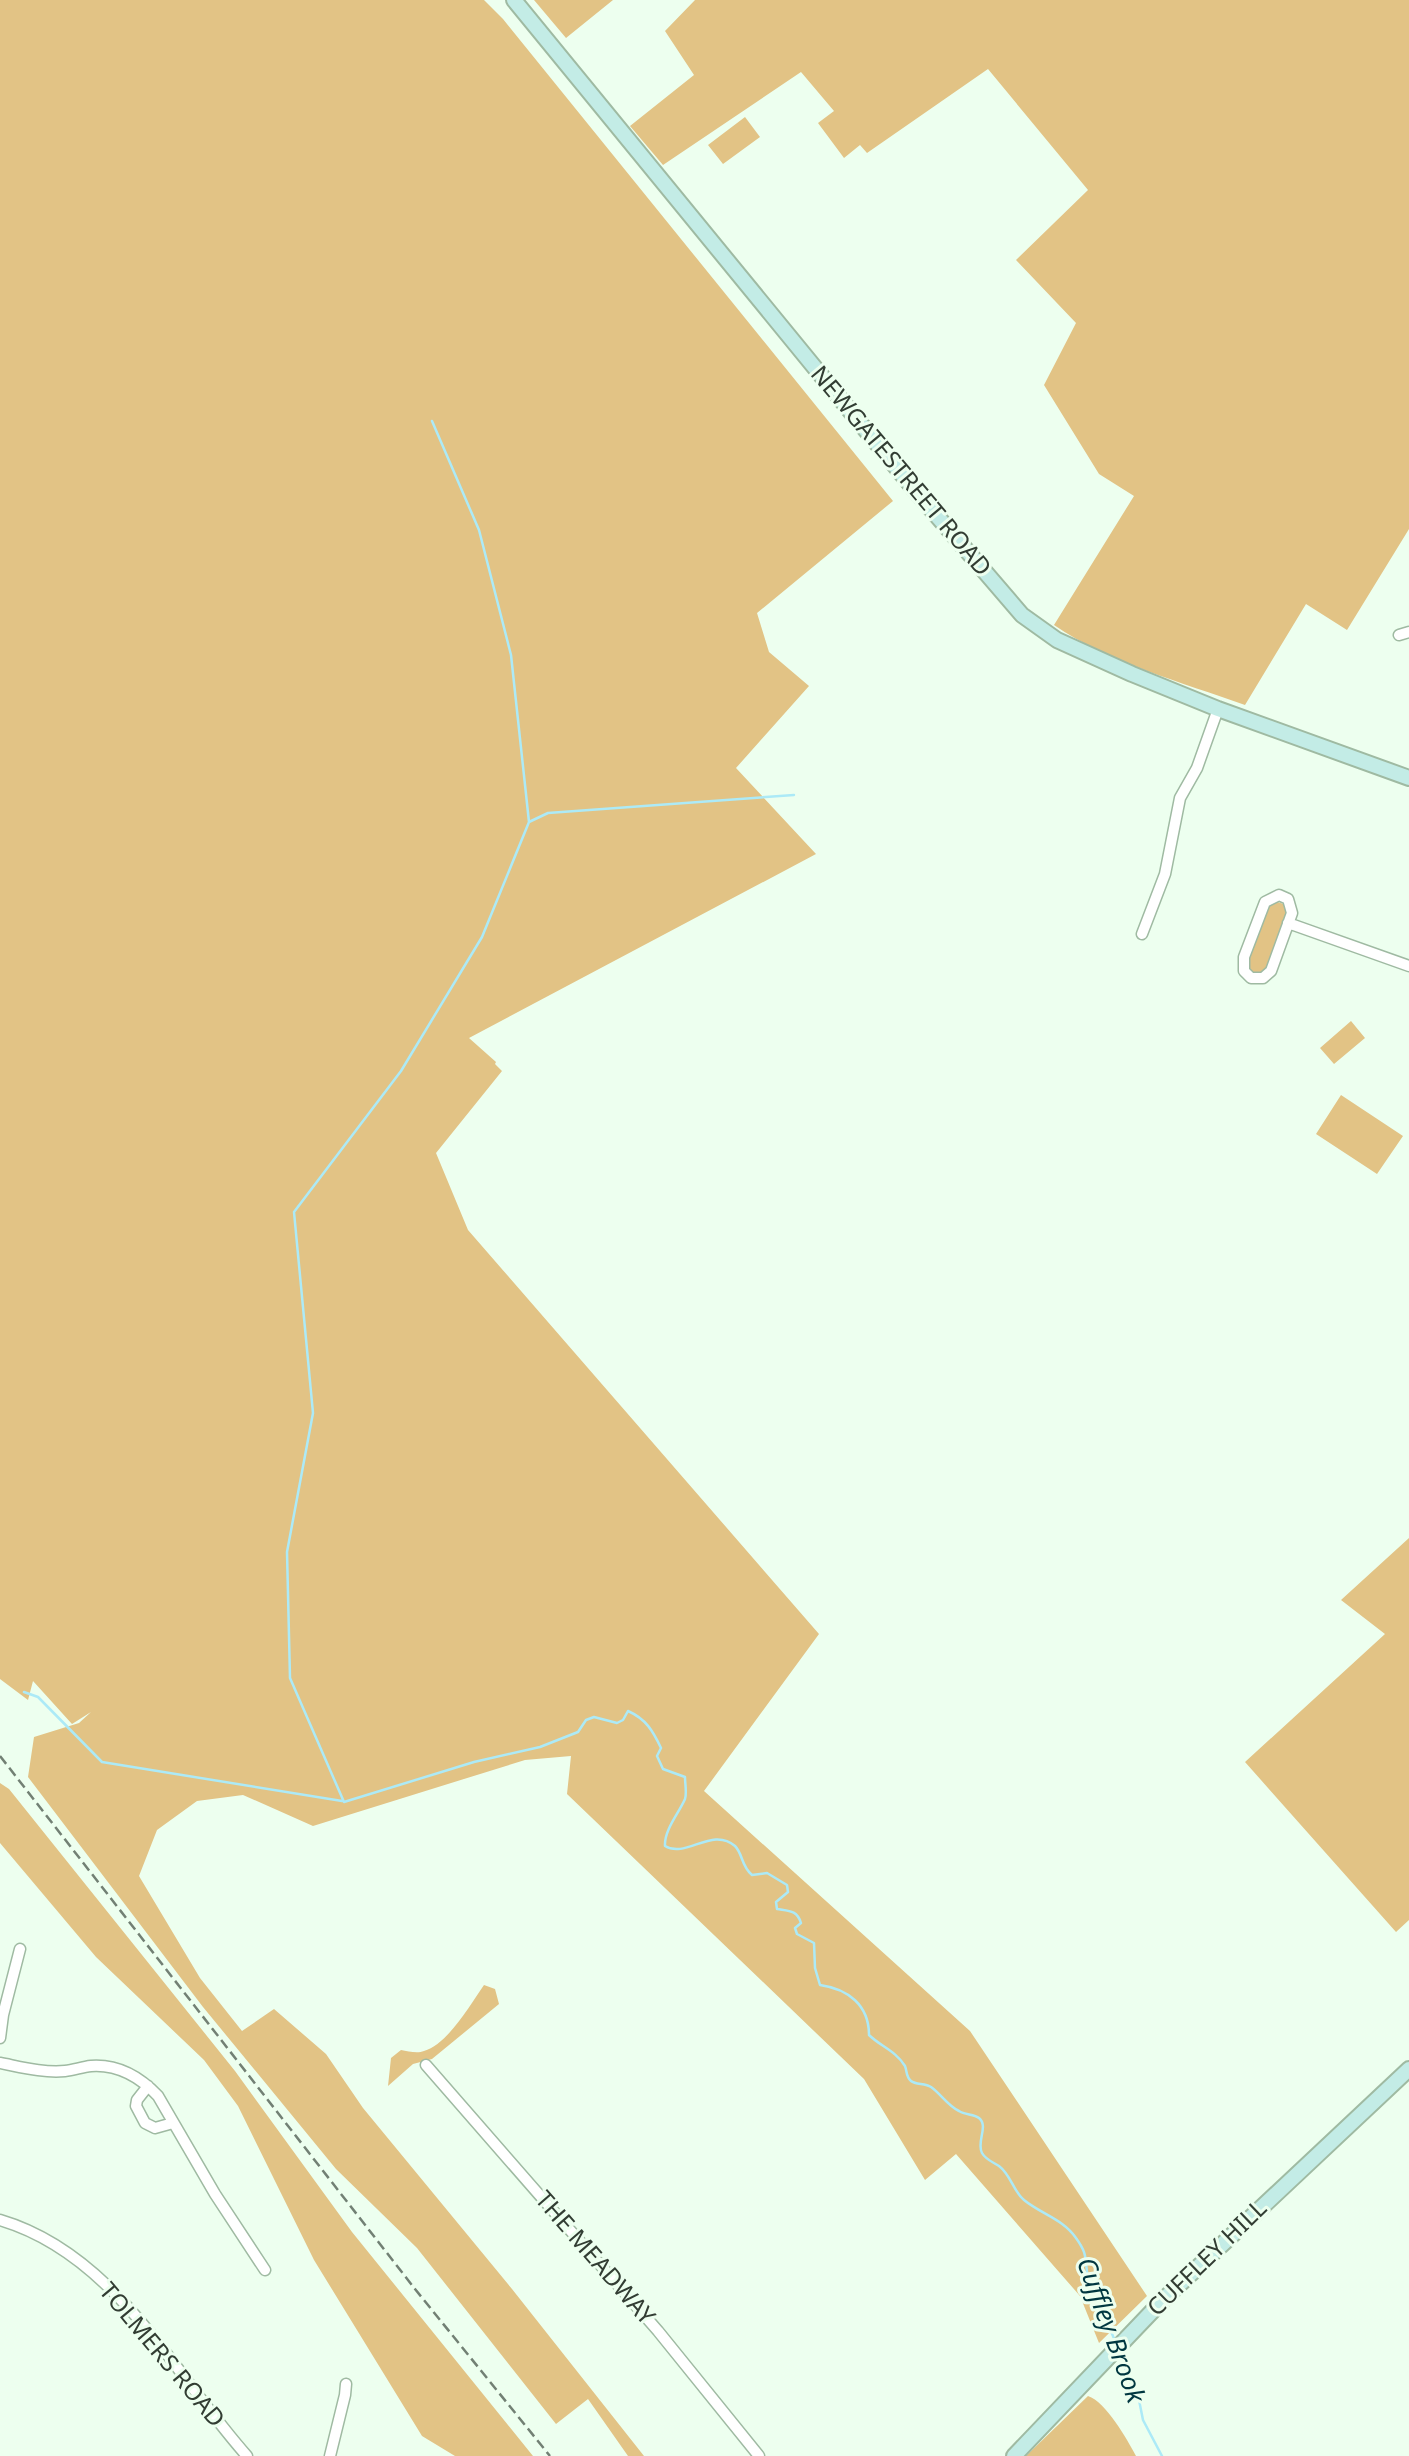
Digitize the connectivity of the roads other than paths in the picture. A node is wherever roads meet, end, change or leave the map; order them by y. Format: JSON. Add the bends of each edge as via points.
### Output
{"nodes":[{"id":1,"x":514,"y":0,"type":"edge"},
{"id":2,"x":1218,"y":709,"type":"junction"},
{"id":3,"x":1409,"y":778,"type":"edge"},
{"id":4,"x":1288,"y":923,"type":"junction"},
{"id":5,"x":1142,"y":934,"type":"dead end"},
{"id":6,"x":1409,"y":966,"type":"edge"},
{"id":7,"x":20,"y":1949,"type":"dead end"},
{"id":8,"x":0,"y":2038,"type":"edge"},
{"id":9,"x":0,"y":2063,"type":"edge"},
{"id":10,"x":426,"y":2065,"type":"dead end"},
{"id":11,"x":1409,"y":2068,"type":"edge"},
{"id":12,"x":149,"y":2086,"type":"junction"},
{"id":13,"x":173,"y":2123,"type":"junction"},
{"id":14,"x":0,"y":2220,"type":"edge"},
{"id":15,"x":265,"y":2270,"type":"dead end"},
{"id":16,"x":346,"y":2384,"type":"dead end"},
{"id":17,"x":247,"y":2456,"type":"edge"},
{"id":18,"x":330,"y":2456,"type":"edge"},
{"id":19,"x":759,"y":2456,"type":"edge"},
{"id":20,"x":1014,"y":2456,"type":"edge"}],
"edges":[{"from":1,"to":2,"type":"street","name":"NEWGATESTREET ROAD","via":[[1022,615],[1082,653]]},
{"from":2,"to":3,"type":"street","name":"NEWGATESTREET ROAD"},
{"from":2,"to":5,"type":"street","via":[[1197,768],[1180,798],[1165,874]]},
{"from":4,"to":4,"type":"street","via":[[1270,971],[1263,978],[1251,978],[1242,962],[1269,898],[1279,895],[1288,899],[1292,913]]},
{"from":4,"to":6,"type":"street"},
{"from":7,"to":8,"type":"street"},
{"from":9,"to":12,"type":"street","via":[[48,2071],[116,2068]]},
{"from":10,"to":19,"type":"street","name":"THE MEADWAY","via":[[658,2331]]},
{"from":11,"to":20,"type":"street","name":"CUFFLEY HILL","via":[[1223,2241]]},
{"from":12,"to":13,"type":"street"},
{"from":12,"to":13,"type":"street","via":[[136,2106],[145,2123],[155,2128]]},
{"from":13,"to":15,"type":"street"},
{"from":14,"to":17,"type":"street","name":"TOLMERS ROAD","via":[[36,2235],[91,2271],[134,2314]]},
{"from":16,"to":18,"type":"street"}]}
